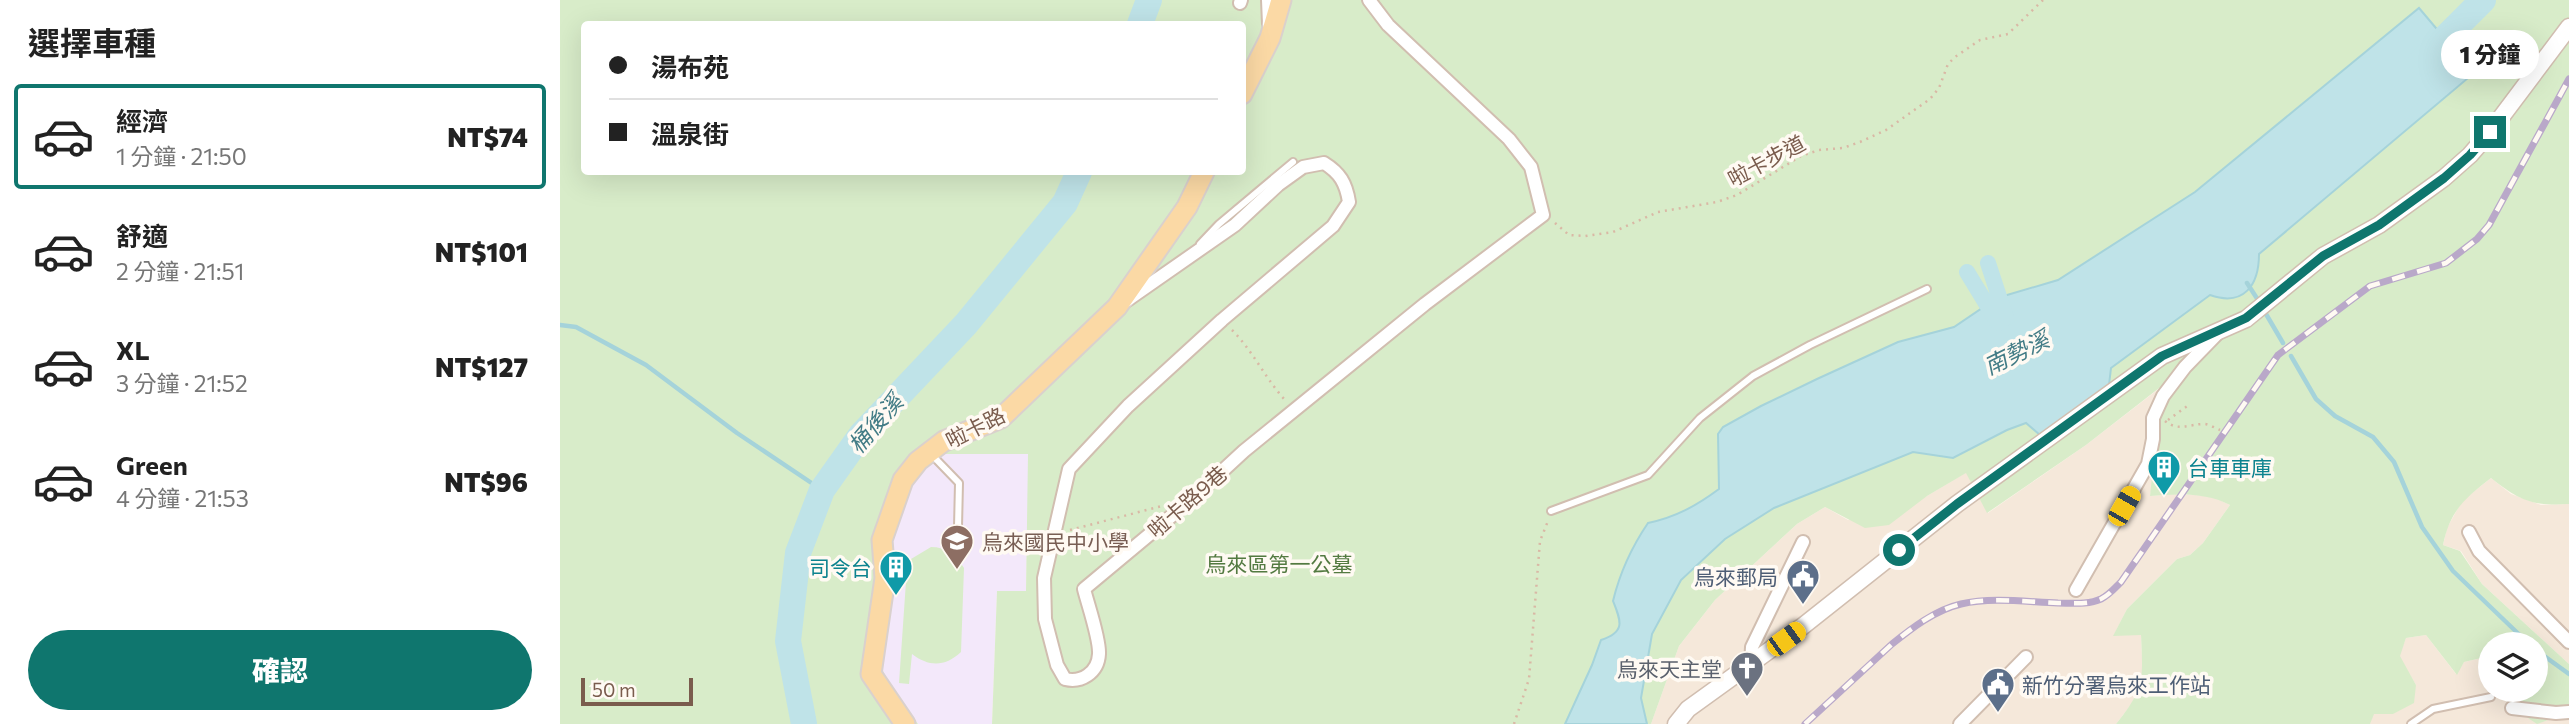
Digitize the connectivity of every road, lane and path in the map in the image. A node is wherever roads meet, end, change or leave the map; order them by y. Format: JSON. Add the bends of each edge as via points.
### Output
{"nodes":[{"id":1,"x":1268,"y":0,"type":"edge"},
{"id":2,"x":1281,"y":0,"type":"edge"},
{"id":3,"x":1369,"y":0,"type":"edge"},
{"id":4,"x":2043,"y":0,"type":"edge"},
{"id":5,"x":2569,"y":27,"type":"edge"},
{"id":6,"x":1270,"y":38,"type":"junction"},
{"id":7,"x":1246,"y":86,"type":"edge"},
{"id":8,"x":1293,"y":162,"type":"dead end"},
{"id":9,"x":1203,"y":175,"type":"edge"},
{"id":10,"x":1543,"y":215,"type":"junction"},
{"id":11,"x":1187,"y":258,"type":"junction"},
{"id":12,"x":1927,"y":289,"type":"dead end"},
{"id":13,"x":1117,"y":307,"type":"junction"},
{"id":14,"x":1222,"y":320,"type":"junction"},
{"id":15,"x":2219,"y":331,"type":"junction"},
{"id":16,"x":2190,"y":404,"type":"dead end"},
{"id":17,"x":1296,"y":408,"type":"junction"},
{"id":18,"x":2165,"y":422,"type":"junction"},
{"id":19,"x":2220,"y":430,"type":"dead end"},
{"id":20,"x":2153,"y":435,"type":"junction"},
{"id":21,"x":929,"y":452,"type":"junction"},
{"id":22,"x":1192,"y":499,"type":"junction"},
{"id":23,"x":1552,"y":511,"type":"joint"},
{"id":24,"x":958,"y":527,"type":"dead end"},
{"id":25,"x":2469,"y":532,"type":"dead end"},
{"id":26,"x":1054,"y":534,"type":"junction"},
{"id":27,"x":1803,"y":542,"type":"dead end"},
{"id":28,"x":2076,"y":590,"type":"dead end"},
{"id":29,"x":2569,"y":642,"type":"edge"},
{"id":30,"x":2026,"y":657,"type":"dead end"},
{"id":31,"x":1751,"y":664,"type":"junction"},
{"id":32,"x":2478,"y":700,"type":"edge"},
{"id":33,"x":2512,"y":708,"type":"dead end"},
{"id":34,"x":2569,"y":712,"type":"edge"},
{"id":35,"x":905,"y":724,"type":"edge"},
{"id":36,"x":1514,"y":724,"type":"edge"},
{"id":37,"x":1676,"y":724,"type":"edge"},
{"id":38,"x":1960,"y":724,"type":"edge"},
{"id":39,"x":2411,"y":724,"type":"edge"}],
"edges":[{"from":1,"to":6,"type":"street"},
{"from":2,"to":6,"type":"main road"},
{"from":3,"to":10,"type":"street","via":[[1388,25],[1509,139],[1531,167]]},
{"from":4,"to":10,"type":"path","name":"啦卡步道","via":[[2008,34],[1980,40],[1955,57],[1930,99],[1886,130],[1843,148],[1801,156],[1737,195],[1658,212],[1613,232],[1585,236],[1569,235]]},
{"from":5,"to":15,"type":"street","via":[[2490,132],[2444,178],[2379,225],[2323,256],[2246,318]]},
{"from":6,"to":7,"type":"main road"},
{"from":8,"to":11,"type":"lane","via":[[1219,224]]},
{"from":9,"to":13,"type":"main road","name":"啦卡路"},
{"from":10,"to":17,"type":"street","name":"啦卡路9巷"},
{"from":11,"to":13,"type":"street","name":"啦卡路9巷"},
{"from":11,"to":14,"type":"street","name":"啦卡路9巷","via":[[1235,225],[1303,167],[1324,163],[1338,172],[1349,202],[1332,226]]},
{"from":12,"to":23,"type":"lane","via":[[1753,376],[1700,418],[1648,475]]},
{"from":13,"to":21,"type":"main road","name":"啦卡路","via":[[1001,418],[944,440]]},
{"from":14,"to":17,"type":"path"},
{"from":14,"to":26,"type":"street","name":"啦卡路9巷","via":[[1069,469]]},
{"from":15,"to":20,"type":"street","via":[[2163,396],[2153,418]]},
{"from":15,"to":31,"type":"street","via":[[2162,356],[1957,504]]},
{"from":16,"to":18,"type":"path"},
{"from":17,"to":22,"type":"street","name":"啦卡路9巷"},
{"from":18,"to":19,"type":"path"},
{"from":18,"to":20,"type":"path"},
{"from":20,"to":28,"type":"street","via":[[2148,464]]},
{"from":21,"to":24,"type":"lane","via":[[959,483]]},
{"from":21,"to":35,"type":"main road","name":"啦卡路","via":[[903,480],[883,540],[885,578],[871,674]]},
{"from":22,"to":26,"type":"path"},
{"from":22,"to":26,"type":"street","name":"啦卡路9巷","via":[[1084,589],[1099,654],[1089,676],[1074,681],[1065,679],[1057,665],[1045,619],[1044,578]]},
{"from":23,"to":36,"type":"path","via":[[1540,541],[1529,679]]},
{"from":25,"to":29,"type":"street","via":[[2479,551]]},
{"from":27,"to":31,"type":"street","via":[[1752,647]]},
{"from":30,"to":38,"type":"street"},
{"from":31,"to":37,"type":"street","via":[[1688,709]]},
{"from":32,"to":39,"type":"lane","via":[[2433,709]]},
{"from":33,"to":34,"type":"street"}]}
